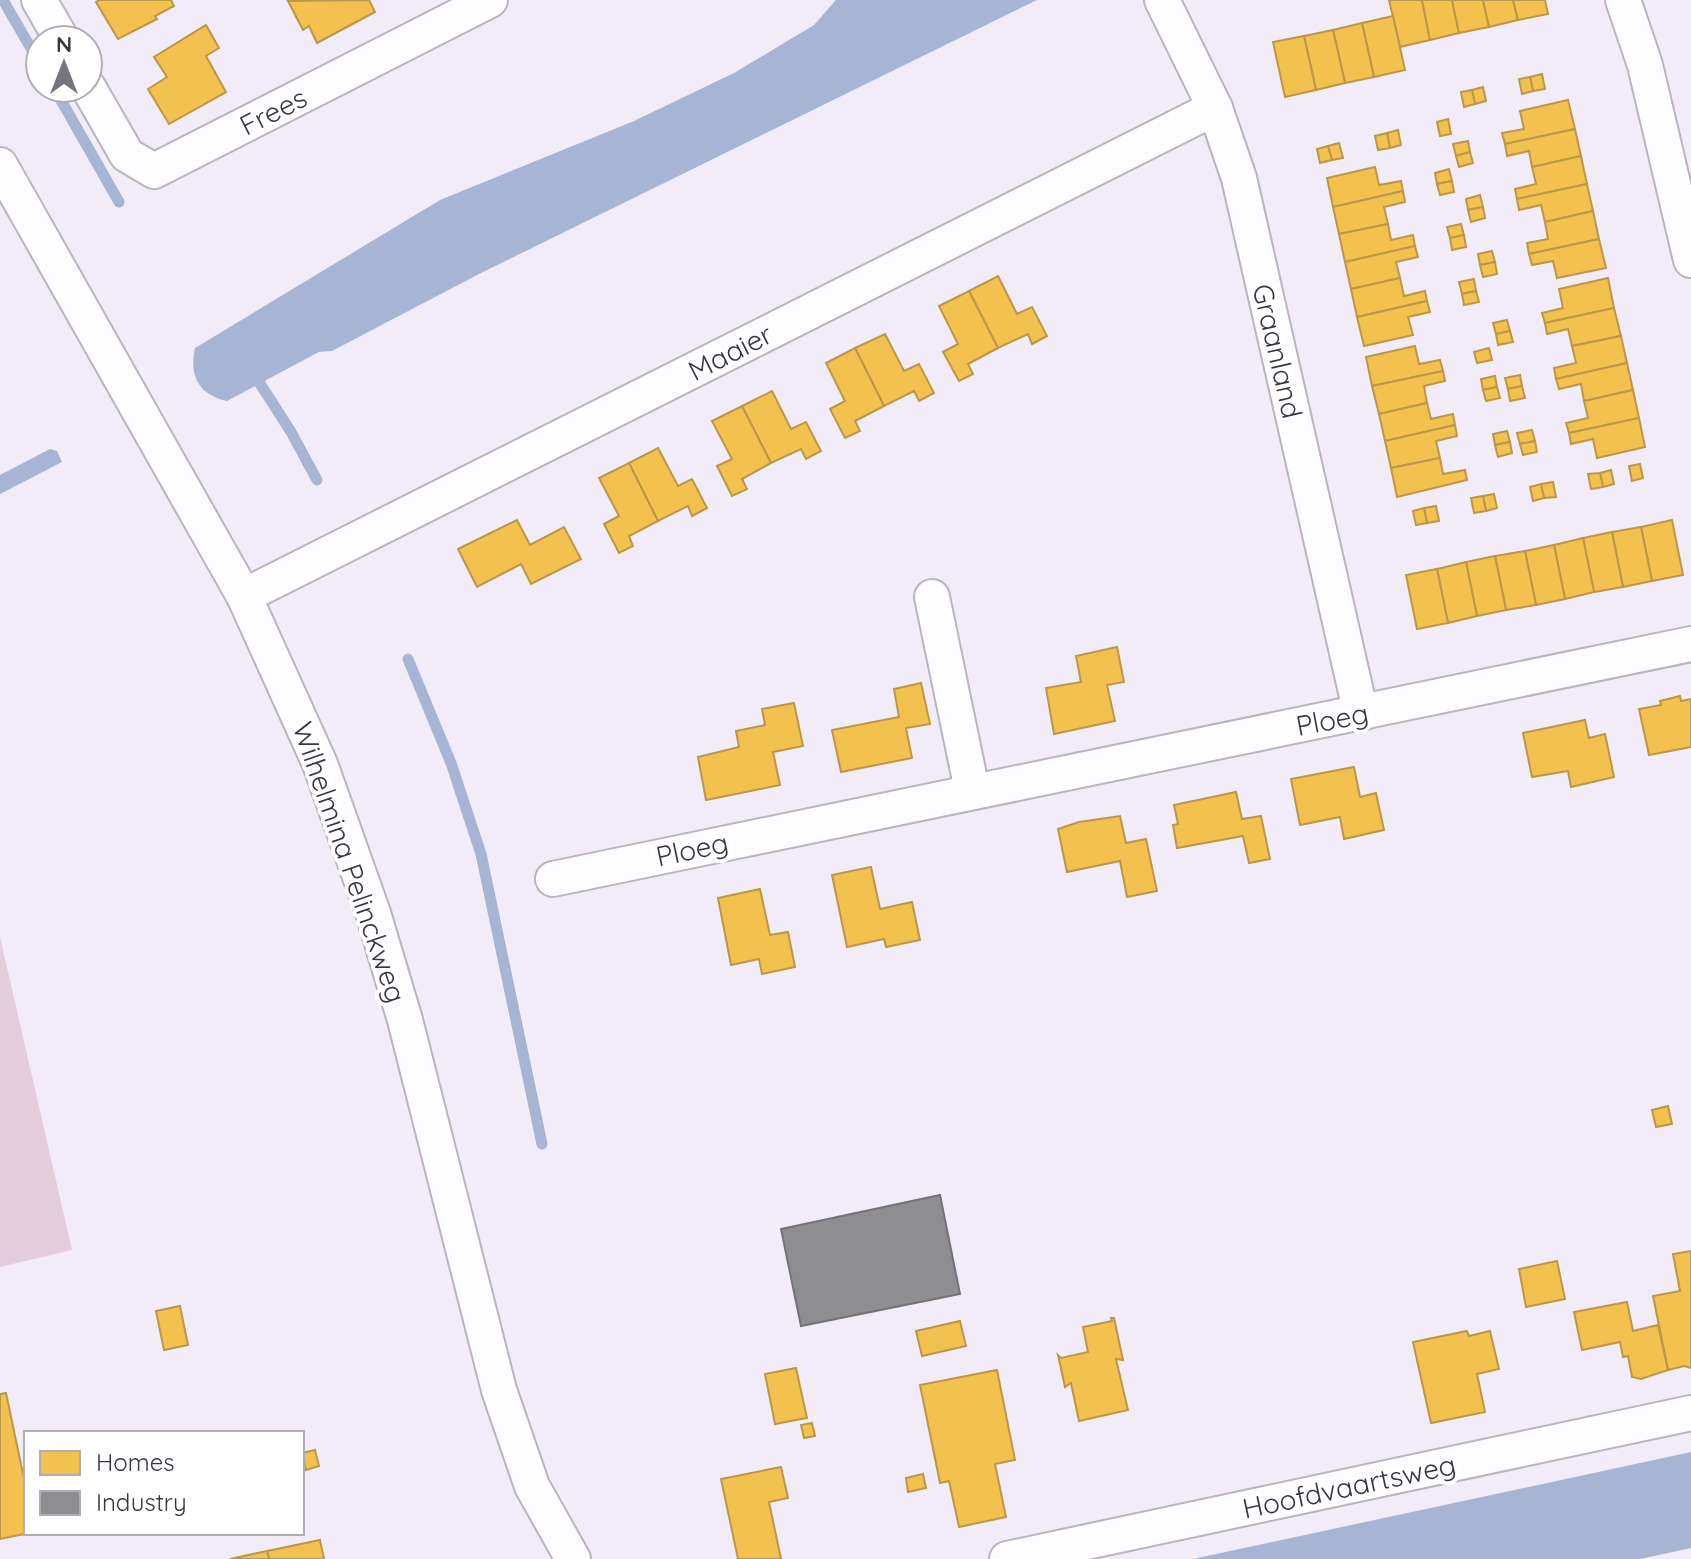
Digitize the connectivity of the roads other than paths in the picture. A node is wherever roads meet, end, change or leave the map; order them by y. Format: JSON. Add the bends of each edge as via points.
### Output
{"nodes":[{"id":1,"x":39,"y":0,"type":"edge"},
{"id":2,"x":490,"y":0,"type":"edge"},
{"id":3,"x":1162,"y":0,"type":"edge"},
{"id":4,"x":1623,"y":0,"type":"edge"},
{"id":5,"x":53,"y":24,"type":"edge"},
{"id":6,"x":98,"y":104,"type":"edge"},
{"id":7,"x":1215,"y":108,"type":"junction"},
{"id":8,"x":0,"y":165,"type":"edge"},
{"id":9,"x":1690,"y":247,"type":"edge"},
{"id":10,"x":244,"y":596,"type":"junction"},
{"id":11,"x":932,"y":597,"type":"dead end"},
{"id":12,"x":1691,"y":644,"type":"edge"},
{"id":13,"x":1361,"y":714,"type":"junction"},
{"id":14,"x":972,"y":790,"type":"junction"},
{"id":15,"x":553,"y":879,"type":"dead end"},
{"id":16,"x":1691,"y":1413,"type":"edge"},
{"id":17,"x":573,"y":1559,"type":"edge"},
{"id":18,"x":1007,"y":1559,"type":"edge"}],
"edges":[{"from":1,"to":5,"type":"street"},
{"from":2,"to":6,"type":"street","name":"Frees","via":[[154,171],[127,155]]},
{"from":3,"to":7,"type":"street","name":"Graanland"},
{"from":4,"to":9,"type":"street","via":[[1645,65]]},
{"from":7,"to":10,"type":"street","name":"Maaier"},
{"from":7,"to":13,"type":"street","name":"Graanland","via":[[1239,178]]},
{"from":8,"to":10,"type":"street","name":"Wilhelmina Pelinckweg"},
{"from":10,"to":17,"type":"street","name":"Wilhelmina Pelinckweg","via":[[320,764],[373,913],[499,1390],[532,1486]]},
{"from":11,"to":14,"type":"street"},
{"from":12,"to":13,"type":"street","name":"Ploeg"},
{"from":13,"to":14,"type":"street","name":"Ploeg"},
{"from":14,"to":15,"type":"street","name":"Ploeg"},
{"from":16,"to":18,"type":"street","name":"Hoofdvaartsweg"}]}
